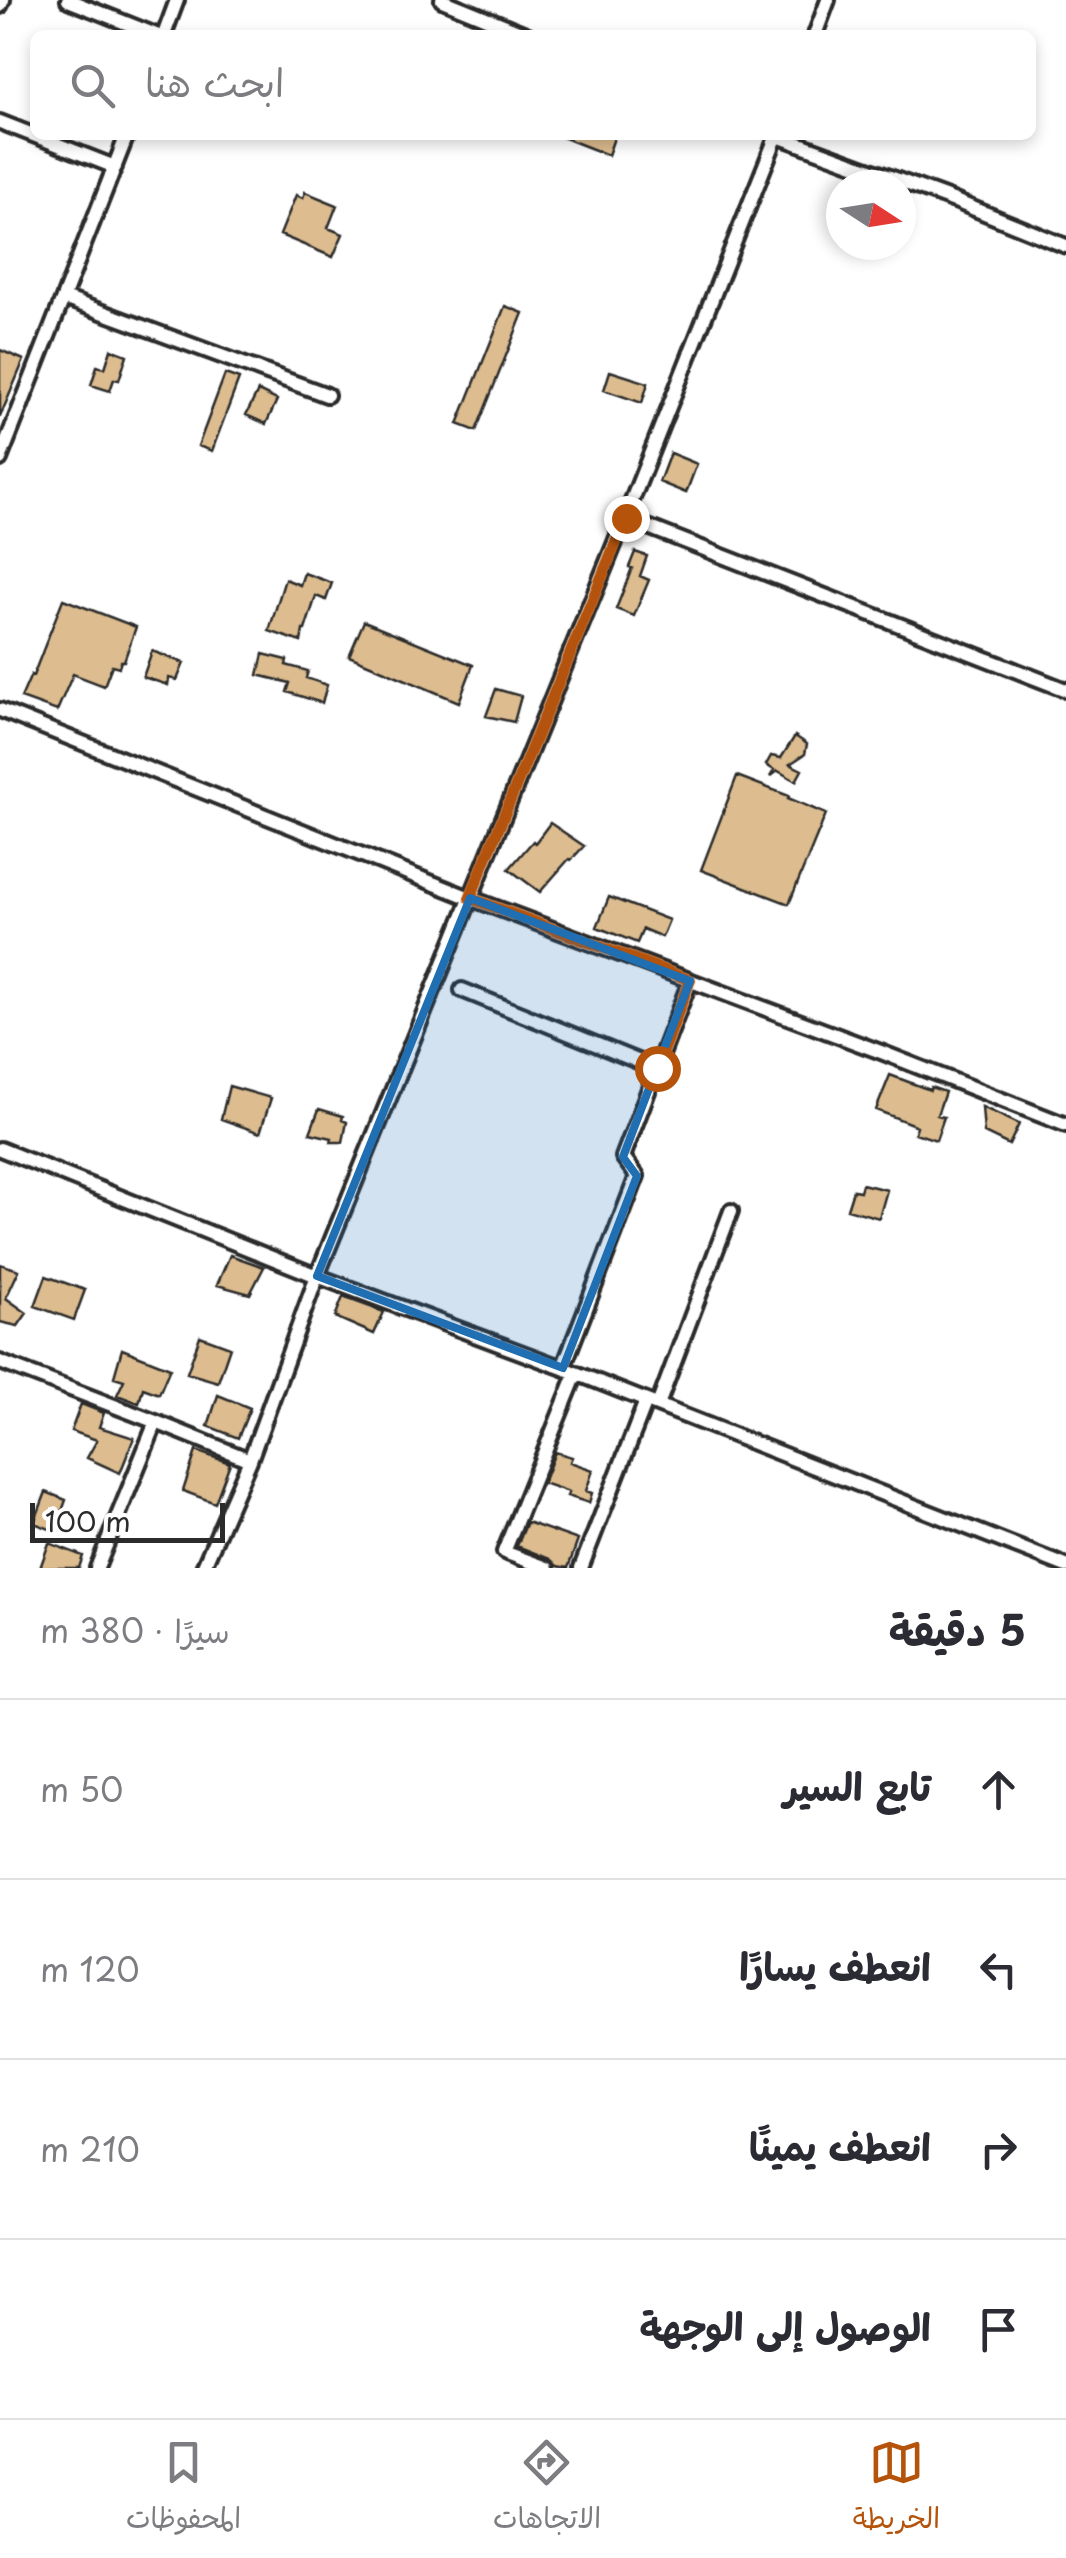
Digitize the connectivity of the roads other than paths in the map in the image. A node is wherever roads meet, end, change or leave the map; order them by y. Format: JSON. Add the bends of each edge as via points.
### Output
{"nodes":[{"id":1,"x":68,"y":0,"type":"edge"},
{"id":2,"x":177,"y":0,"type":"edge"},
{"id":3,"x":442,"y":0,"type":"edge"},
{"id":4,"x":828,"y":0,"type":"edge"},
{"id":5,"x":143,"y":30,"type":"edge"},
{"id":6,"x":166,"y":30,"type":"edge"},
{"id":7,"x":516,"y":30,"type":"edge"},
{"id":8,"x":817,"y":30,"type":"edge"},
{"id":9,"x":0,"y":122,"type":"edge"},
{"id":10,"x":30,"y":134,"type":"edge"},
{"id":11,"x":46,"y":140,"type":"edge"},
{"id":12,"x":124,"y":140,"type":"edge"},
{"id":13,"x":774,"y":140,"type":"edge"},
{"id":14,"x":790,"y":140,"type":"edge"},
{"id":15,"x":114,"y":167,"type":"junction"},
{"id":16,"x":1066,"y":246,"type":"edge"},
{"id":17,"x":64,"y":298,"type":"junction"},
{"id":18,"x":327,"y":395,"type":"dead end"},
{"id":19,"x":0,"y":459,"type":"edge"},
{"id":20,"x":626,"y":518,"type":"junction"},
{"id":21,"x":1066,"y":690,"type":"edge"},
{"id":22,"x":0,"y":710,"type":"edge"},
{"id":23,"x":470,"y":898,"type":"junction"},
{"id":24,"x":690,"y":980,"type":"junction"},
{"id":25,"x":462,"y":990,"type":"dead end"},
{"id":26,"x":657,"y":1068,"type":"junction"},
{"id":27,"x":1066,"y":1125,"type":"edge"},
{"id":28,"x":0,"y":1149,"type":"edge"},
{"id":29,"x":731,"y":1212,"type":"dead end"},
{"id":30,"x":317,"y":1276,"type":"junction"},
{"id":31,"x":0,"y":1362,"type":"edge"},
{"id":32,"x":569,"y":1371,"type":"junction"},
{"id":33,"x":652,"y":1403,"type":"junction"},
{"id":34,"x":156,"y":1422,"type":"junction"},
{"id":35,"x":250,"y":1460,"type":"junction"},
{"id":36,"x":1066,"y":1566,"type":"edge"},
{"id":37,"x":97,"y":1568,"type":"edge"},
{"id":38,"x":203,"y":1568,"type":"edge"},
{"id":39,"x":546,"y":1568,"type":"edge"},
{"id":40,"x":581,"y":1568,"type":"edge"}],
"edges":[{"from":1,"to":5,"type":"street"},
{"from":2,"to":6,"type":"street"},
{"from":3,"to":7,"type":"street"},
{"from":4,"to":8,"type":"street"},
{"from":9,"to":10,"type":"street"},
{"from":11,"to":15,"type":"street"},
{"from":12,"to":15,"type":"street"},
{"from":13,"to":20,"type":"street"},
{"from":14,"to":16,"type":"street"},
{"from":15,"to":17,"type":"street"},
{"from":17,"to":18,"type":"street"},
{"from":17,"to":19,"type":"street"},
{"from":20,"to":21,"type":"street"},
{"from":20,"to":23,"type":"street"},
{"from":22,"to":23,"type":"street"},
{"from":23,"to":24,"type":"street"},
{"from":23,"to":30,"type":"street"},
{"from":24,"to":26,"type":"street"},
{"from":24,"to":27,"type":"street"},
{"from":25,"to":26,"type":"street"},
{"from":26,"to":32,"type":"street","via":[[622,1157],[637,1176]]},
{"from":28,"to":30,"type":"street"},
{"from":29,"to":33,"type":"street"},
{"from":30,"to":32,"type":"street"},
{"from":30,"to":35,"type":"street"},
{"from":31,"to":34,"type":"street"},
{"from":32,"to":33,"type":"street"},
{"from":32,"to":39,"type":"street","via":[[504,1552]]},
{"from":33,"to":36,"type":"street"},
{"from":33,"to":40,"type":"street"},
{"from":34,"to":35,"type":"street"},
{"from":34,"to":37,"type":"street"},
{"from":35,"to":38,"type":"street"}]}
